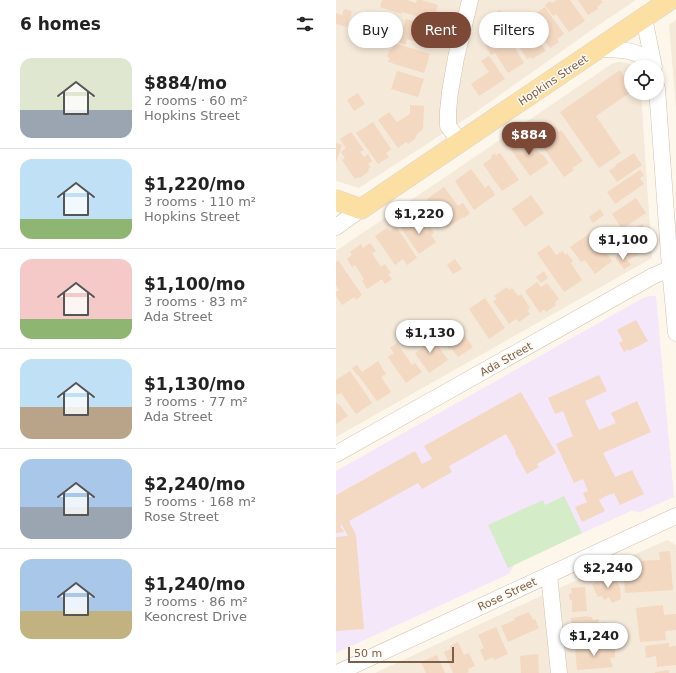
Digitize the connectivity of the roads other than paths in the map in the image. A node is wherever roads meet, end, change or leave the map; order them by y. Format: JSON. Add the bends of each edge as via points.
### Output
{"nodes":[{"id":1,"x":470,"y":0,"type":"edge"},
{"id":2,"x":670,"y":0,"type":"edge"},
{"id":3,"x":644,"y":18,"type":"junction"},
{"id":4,"x":598,"y":49,"type":"junction"},
{"id":5,"x":645,"y":60,"type":"edge"},
{"id":6,"x":653,"y":60,"type":"edge"},
{"id":7,"x":658,"y":100,"type":"edge"},
{"id":8,"x":460,"y":142,"type":"junction"},
{"id":9,"x":336,"y":200,"type":"edge"},
{"id":10,"x":361,"y":210,"type":"junction"},
{"id":11,"x":336,"y":227,"type":"edge"},
{"id":12,"x":673,"y":267,"type":"edge"},
{"id":13,"x":676,"y":333,"type":"edge"},
{"id":14,"x":336,"y":454,"type":"edge"},
{"id":15,"x":676,"y":516,"type":"edge"},
{"id":16,"x":548,"y":575,"type":"junction"},
{"id":17,"x":337,"y":673,"type":"edge"},
{"id":18,"x":559,"y":673,"type":"edge"}],
"edges":[{"from":1,"to":8,"type":"street","via":[[456,58],[448,111],[448,126]]},
{"from":2,"to":3,"type":"main road","name":"Hopkins Street"},
{"from":3,"to":4,"type":"main road","name":"Hopkins Street"},
{"from":3,"to":6,"type":"street"},
{"from":4,"to":5,"type":"street","via":[[632,52]]},
{"from":4,"to":8,"type":"main road","name":"Hopkins Street"},
{"from":7,"to":12,"type":"street"},
{"from":8,"to":10,"type":"main road","name":"Hopkins Street"},
{"from":9,"to":10,"type":"main road"},
{"from":10,"to":11,"type":"street","name":"Hopkins Street"},
{"from":12,"to":13,"type":"street"},
{"from":12,"to":14,"type":"street","name":"Ada Street"},
{"from":15,"to":16,"type":"street","name":"Rose Street"},
{"from":16,"to":17,"type":"street","name":"Rose Street"},
{"from":16,"to":18,"type":"street"}]}
